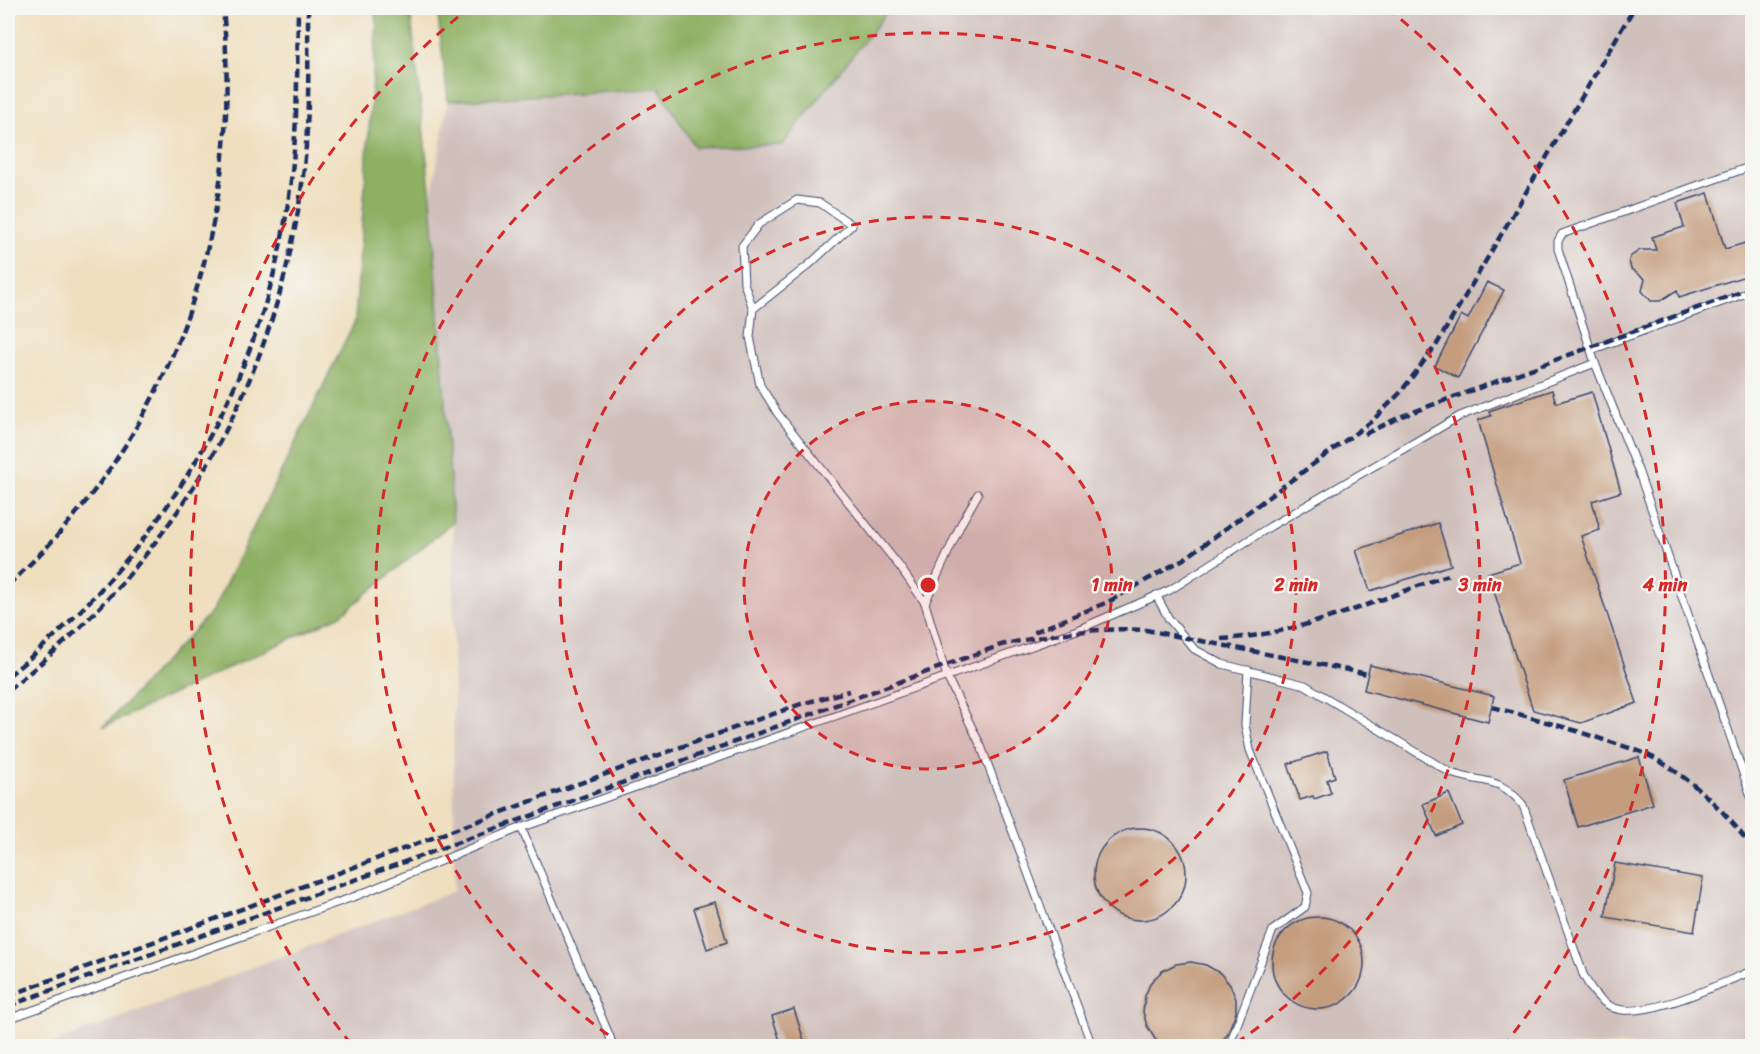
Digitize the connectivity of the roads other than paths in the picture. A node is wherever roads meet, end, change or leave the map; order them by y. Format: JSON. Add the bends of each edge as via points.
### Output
{"nodes":[{"id":1,"x":1752,"y":166,"type":"edge"},
{"id":2,"x":1752,"y":291,"type":"edge"},
{"id":3,"x":753,"y":309,"type":"junction"},
{"id":4,"x":1591,"y":350,"type":"junction"},
{"id":5,"x":1595,"y":363,"type":"junction"},
{"id":6,"x":978,"y":494,"type":"dead end"},
{"id":7,"x":1156,"y":595,"type":"junction"},
{"id":8,"x":925,"y":603,"type":"junction"},
{"id":9,"x":1248,"y":670,"type":"junction"},
{"id":10,"x":947,"y":676,"type":"junction"},
{"id":11,"x":1752,"y":799,"type":"edge"},
{"id":12,"x":521,"y":827,"type":"junction"},
{"id":13,"x":1752,"y":971,"type":"edge"},
{"id":14,"x":8,"y":1019,"type":"edge"},
{"id":15,"x":612,"y":1047,"type":"edge"},
{"id":16,"x":1092,"y":1047,"type":"edge"},
{"id":17,"x":1229,"y":1047,"type":"edge"}],
"edges":[{"from":1,"to":4,"type":"lane","via":[[1562,234],[1557,249]]},
{"from":2,"to":4,"type":"lane"},
{"from":3,"to":3,"type":"lane","via":[[810,264],[852,225],[820,204],[797,200],[759,224],[742,246],[744,283]]},
{"from":3,"to":8,"type":"lane","via":[[750,337],[760,385],[778,414]]},
{"from":4,"to":5,"type":"lane"},
{"from":5,"to":7,"type":"lane","via":[[1460,416]]},
{"from":5,"to":11,"type":"lane","via":[[1638,470]]},
{"from":6,"to":8,"type":"lane"},
{"from":7,"to":9,"type":"lane","via":[[1169,619],[1194,649],[1222,664]]},
{"from":7,"to":10,"type":"lane","via":[[1077,630]]},
{"from":8,"to":10,"type":"lane"},
{"from":9,"to":13,"type":"lane","via":[[1305,686],[1451,773],[1493,781],[1511,791],[1523,805],[1583,974],[1594,995],[1613,1008],[1632,1011],[1669,1003]]},
{"from":9,"to":17,"type":"lane","via":[[1245,725],[1250,750],[1308,893],[1305,907],[1273,930]]},
{"from":10,"to":12,"type":"lane"},
{"from":10,"to":16,"type":"lane","via":[[981,746]]},
{"from":12,"to":14,"type":"lane","via":[[356,896]]},
{"from":12,"to":15,"type":"lane"}]}
